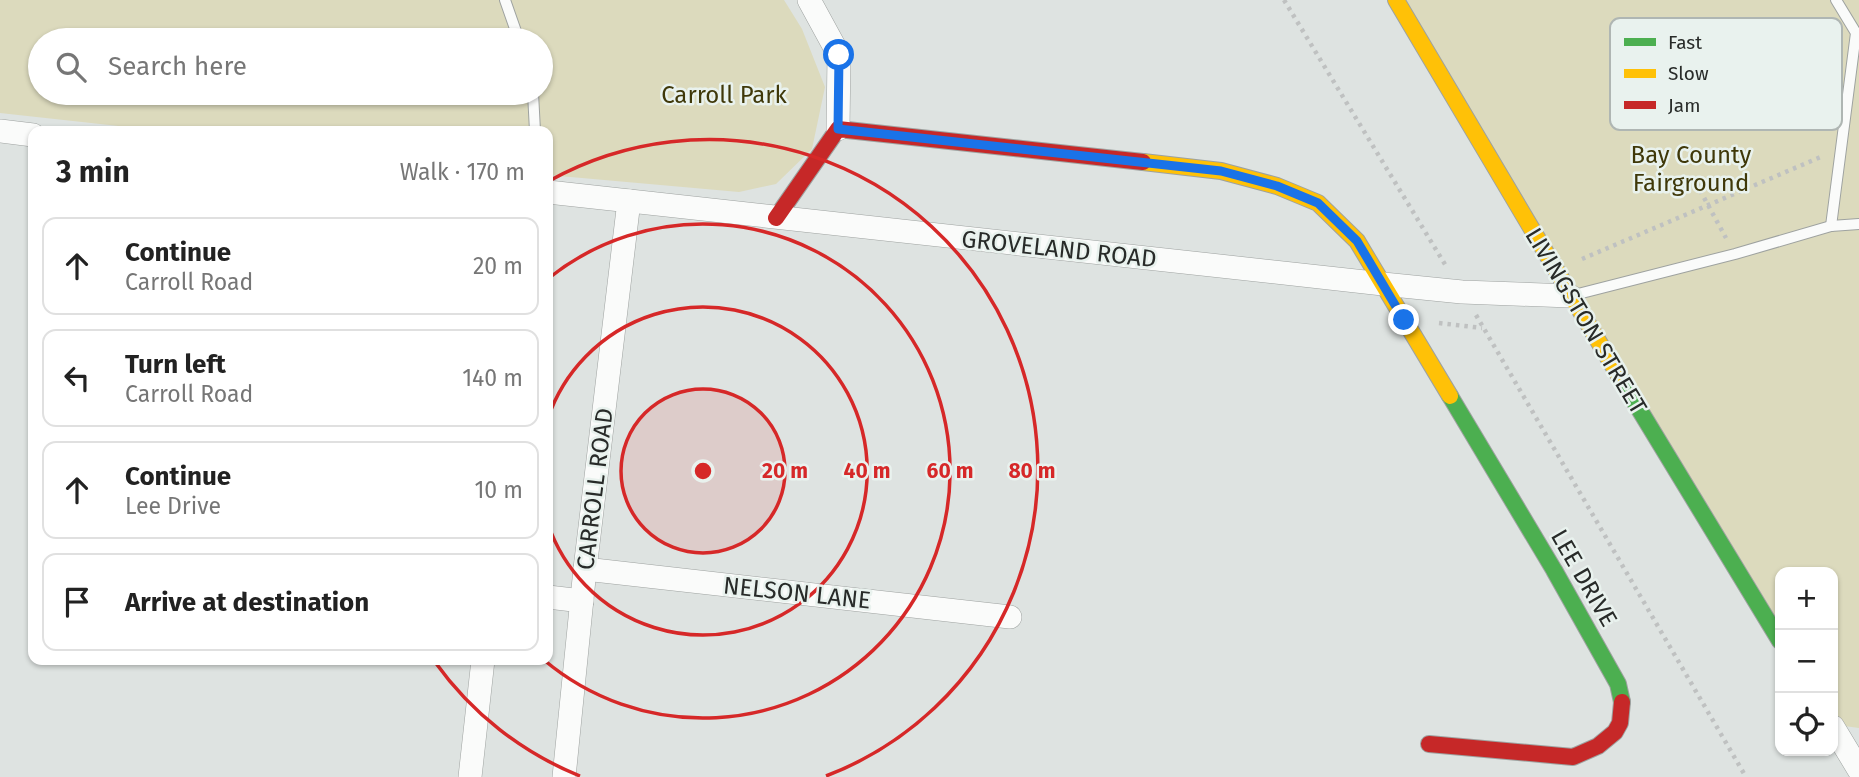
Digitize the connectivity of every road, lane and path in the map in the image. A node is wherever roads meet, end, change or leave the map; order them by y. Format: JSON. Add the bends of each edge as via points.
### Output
{"nodes":[{"id":1,"x":505,"y":0,"type":"edge"},
{"id":2,"x":809,"y":0,"type":"edge"},
{"id":3,"x":1284,"y":0,"type":"edge"},
{"id":4,"x":1396,"y":0,"type":"edge"},
{"id":5,"x":1836,"y":0,"type":"edge"},
{"id":6,"x":515,"y":28,"type":"edge"},
{"id":7,"x":534,"y":105,"type":"edge"},
{"id":8,"x":535,"y":126,"type":"edge"},
{"id":9,"x":838,"y":129,"type":"junction"},
{"id":10,"x":0,"y":131,"type":"edge"},
{"id":11,"x":28,"y":134,"type":"edge"},
{"id":12,"x":1841,"y":148,"type":"junction"},
{"id":13,"x":1696,"y":183,"type":"dead end"},
{"id":14,"x":553,"y":193,"type":"edge"},
{"id":15,"x":629,"y":201,"type":"junction"},
{"id":16,"x":1708,"y":205,"type":"junction"},
{"id":17,"x":776,"y":218,"type":"junction"},
{"id":18,"x":1859,"y":224,"type":"edge"},
{"id":19,"x":1831,"y":226,"type":"junction"},
{"id":20,"x":1735,"y":254,"type":"junction"},
{"id":21,"x":1582,"y":259,"type":"dead end"},
{"id":22,"x":1383,"y":284,"type":"junction"},
{"id":23,"x":1462,"y":292,"type":"junction"},
{"id":24,"x":1570,"y":296,"type":"junction"},
{"id":25,"x":1429,"y":322,"type":"dead end"},
{"id":26,"x":1483,"y":328,"type":"junction"},
{"id":27,"x":585,"y":569,"type":"junction"},
{"id":28,"x":553,"y":598,"type":"edge"},
{"id":29,"x":582,"y":601,"type":"junction"},
{"id":30,"x":1010,"y":617,"type":"dead end"},
{"id":31,"x":1775,"y":633,"type":"edge"},
{"id":32,"x":482,"y":665,"type":"edge"},
{"id":33,"x":1838,"y":735,"type":"edge"},
{"id":34,"x":1429,"y":744,"type":"dead end"},
{"id":35,"x":1859,"y":770,"type":"edge"},
{"id":36,"x":470,"y":777,"type":"edge"},
{"id":37,"x":565,"y":777,"type":"edge"},
{"id":38,"x":1746,"y":777,"type":"edge"}],
"edges":[{"from":1,"to":6,"type":"lane"},
{"from":2,"to":9,"type":"street","via":[[839,55]]},
{"from":3,"to":23,"type":"path"},
{"from":4,"to":24,"type":"street","name":"LIVINGSTON STREET"},
{"from":5,"to":12,"type":"lane","via":[[1856,33]]},
{"from":7,"to":8,"type":"lane"},
{"from":9,"to":17,"type":"street"},
{"from":9,"to":22,"type":"street","via":[[1221,171],[1277,186],[1318,203],[1357,241]]},
{"from":10,"to":11,"type":"street"},
{"from":12,"to":16,"type":"path"},
{"from":12,"to":19,"type":"lane"},
{"from":13,"to":16,"type":"path"},
{"from":14,"to":15,"type":"street","name":"GROVELAND ROAD"},
{"from":15,"to":17,"type":"street","name":"GROVELAND ROAD"},
{"from":15,"to":27,"type":"street","name":"CARROLL ROAD"},
{"from":16,"to":20,"type":"path"},
{"from":16,"to":21,"type":"path"},
{"from":17,"to":22,"type":"street","name":"GROVELAND ROAD"},
{"from":18,"to":19,"type":"lane"},
{"from":19,"to":20,"type":"lane"},
{"from":20,"to":24,"type":"lane"},
{"from":22,"to":23,"type":"street","name":"GROVELAND ROAD"},
{"from":22,"to":34,"type":"street","name":"LEE DRIVE","via":[[1554,570],[1623,701],[1621,721],[1613,736],[1595,750],[1573,757]]},
{"from":23,"to":24,"type":"street","name":"GROVELAND ROAD"},
{"from":23,"to":26,"type":"path"},
{"from":24,"to":31,"type":"street","name":"LIVINGSTON STREET"},
{"from":25,"to":26,"type":"path"},
{"from":26,"to":38,"type":"path"},
{"from":27,"to":29,"type":"street","name":"CARROLL ROAD"},
{"from":27,"to":30,"type":"street","name":"NELSON LANE"},
{"from":28,"to":29,"type":"street"},
{"from":29,"to":37,"type":"street","name":"CARROLL ROAD"},
{"from":32,"to":36,"type":"street"},
{"from":33,"to":35,"type":"street"}]}
